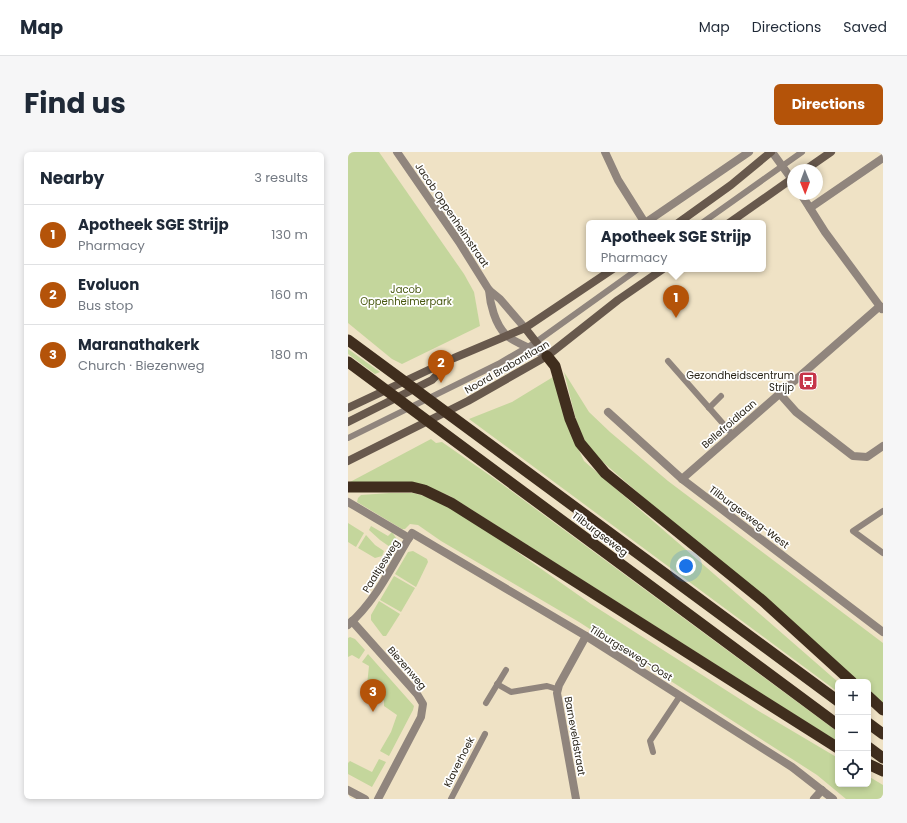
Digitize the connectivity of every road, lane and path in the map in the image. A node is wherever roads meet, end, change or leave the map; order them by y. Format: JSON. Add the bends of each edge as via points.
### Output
{"nodes":[{"id":1,"x":397,"y":152,"type":"edge"},
{"id":2,"x":605,"y":152,"type":"edge"},
{"id":3,"x":749,"y":152,"type":"edge"},
{"id":4,"x":772,"y":152,"type":"edge"},
{"id":5,"x":802,"y":152,"type":"edge"},
{"id":6,"x":831,"y":152,"type":"edge"},
{"id":7,"x":883,"y":158,"type":"edge"},
{"id":8,"x":814,"y":164,"type":"edge"},
{"id":9,"x":783,"y":166,"type":"junction"},
{"id":10,"x":787,"y":171,"type":"edge"},
{"id":11,"x":787,"y":183,"type":"edge"},
{"id":12,"x":804,"y":200,"type":"edge"},
{"id":13,"x":810,"y":208,"type":"junction"},
{"id":14,"x":643,"y":220,"type":"edge"},
{"id":15,"x":649,"y":220,"type":"edge"},
{"id":16,"x":682,"y":220,"type":"edge"},
{"id":17,"x":706,"y":220,"type":"edge"},
{"id":18,"x":732,"y":220,"type":"edge"},
{"id":19,"x":609,"y":272,"type":"edge"},
{"id":20,"x":634,"y":272,"type":"edge"},
{"id":21,"x":659,"y":272,"type":"edge"},
{"id":22,"x":489,"y":290,"type":"junction"},
{"id":23,"x":882,"y":308,"type":"edge"},
{"id":24,"x":525,"y":328,"type":"junction"},
{"id":25,"x":506,"y":336,"type":"junction"},
{"id":26,"x":348,"y":340,"type":"edge"},
{"id":27,"x":536,"y":342,"type":"junction"},
{"id":28,"x":528,"y":346,"type":"junction"},
{"id":29,"x":547,"y":356,"type":"junction"},
{"id":30,"x":454,"y":358,"type":"junction"},
{"id":31,"x":668,"y":361,"type":"dead end"},
{"id":32,"x":348,"y":362,"type":"edge"},
{"id":33,"x":780,"y":394,"type":"junction"},
{"id":34,"x":721,"y":396,"type":"dead end"},
{"id":35,"x":348,"y":408,"type":"edge"},
{"id":36,"x":709,"y":408,"type":"junction"},
{"id":37,"x":608,"y":412,"type":"dead end"},
{"id":38,"x":348,"y":422,"type":"edge"},
{"id":39,"x":733,"y":435,"type":"junction"},
{"id":40,"x":348,"y":438,"type":"edge"},
{"id":41,"x":883,"y":446,"type":"edge"},
{"id":42,"x":348,"y":461,"type":"edge"},
{"id":43,"x":682,"y":479,"type":"junction"},
{"id":44,"x":348,"y":487,"type":"edge"},
{"id":45,"x":348,"y":502,"type":"edge"},
{"id":46,"x":883,"y":511,"type":"edge"},
{"id":47,"x":411,"y":536,"type":"junction"},
{"id":48,"x":883,"y":553,"type":"edge"},
{"id":49,"x":350,"y":623,"type":"edge"},
{"id":50,"x":883,"y":631,"type":"edge"},
{"id":51,"x":586,"y":636,"type":"junction"},
{"id":52,"x":506,"y":670,"type":"dead end"},
{"id":53,"x":849,"y":679,"type":"edge"},
{"id":54,"x":497,"y":684,"type":"junction"},
{"id":55,"x":557,"y":689,"type":"junction"},
{"id":56,"x":680,"y":696,"type":"junction"},
{"id":57,"x":835,"y":699,"type":"edge"},
{"id":58,"x":871,"y":699,"type":"edge"},
{"id":59,"x":486,"y":703,"type":"dead end"},
{"id":60,"x":883,"y":710,"type":"edge"},
{"id":61,"x":835,"y":723,"type":"edge"},
{"id":62,"x":871,"y":725,"type":"edge"},
{"id":63,"x":485,"y":734,"type":"dead end"},
{"id":64,"x":883,"y":734,"type":"edge"},
{"id":65,"x":835,"y":746,"type":"edge"},
{"id":66,"x":871,"y":749,"type":"edge"},
{"id":67,"x":653,"y":752,"type":"dead end"},
{"id":68,"x":883,"y":758,"type":"edge"},
{"id":69,"x":871,"y":765,"type":"edge"},
{"id":70,"x":883,"y":771,"type":"edge"},
{"id":71,"x":348,"y":790,"type":"edge"},
{"id":72,"x":822,"y":790,"type":"junction"},
{"id":73,"x":365,"y":799,"type":"edge"},
{"id":74,"x":378,"y":799,"type":"edge"},
{"id":75,"x":451,"y":799,"type":"edge"},
{"id":76,"x":576,"y":799,"type":"edge"},
{"id":77,"x":814,"y":799,"type":"edge"},
{"id":78,"x":833,"y":799,"type":"edge"}],
"edges":[{"from":1,"to":22,"type":"street","name":"Jacob Oppenheimstraat"},
{"from":2,"to":14,"type":"street","via":[[618,180]]},
{"from":3,"to":15,"type":"street"},
{"from":4,"to":9,"type":"street"},
{"from":4,"to":16,"type":"main road"},
{"from":5,"to":9,"type":"lane"},
{"from":6,"to":8,"type":"main road"},
{"from":7,"to":13,"type":"street"},
{"from":9,"to":10,"type":"street"},
{"from":9,"to":17,"type":"lane"},
{"from":11,"to":18,"type":"main road"},
{"from":12,"to":13,"type":"street"},
{"from":13,"to":23,"type":"street"},
{"from":19,"to":24,"type":"main road"},
{"from":20,"to":27,"type":"lane","name":"Noord Brabantlaan"},
{"from":21,"to":29,"type":"main road","name":"Noord Brabantlaan","via":[[618,300]]},
{"from":22,"to":24,"type":"street","name":"Jacob Oppenheimstraat"},
{"from":22,"to":25,"type":"street","name":"Jacob Oppenheimstraat","via":[[490,303]]},
{"from":23,"to":33,"type":"street","name":"Bellefroidlaan"},
{"from":24,"to":25,"type":"main road"},
{"from":24,"to":27,"type":"main road"},
{"from":25,"to":28,"type":"street"},
{"from":25,"to":30,"type":"main road"},
{"from":26,"to":57,"type":"highway","name":"Tilburgseweg"},
{"from":27,"to":28,"type":"lane","name":"Noord Brabantlaan"},
{"from":27,"to":29,"type":"main road"},
{"from":28,"to":29,"type":"street"},
{"from":28,"to":40,"type":"lane","name":"Noord Brabantlaan","via":[[493,367]]},
{"from":29,"to":42,"type":"main road","name":"Noord Brabantlaan","via":[[468,401]]},
{"from":29,"to":53,"type":"highway","via":[[555,366],[570,419],[580,443],[605,473],[763,601]]},
{"from":30,"to":35,"type":"main road"},
{"from":30,"to":38,"type":"main road","via":[[432,380]]},
{"from":31,"to":36,"type":"lane"},
{"from":32,"to":61,"type":"highway","name":"Tilburgseweg"},
{"from":33,"to":39,"type":"street","name":"Bellefroidlaan"},
{"from":33,"to":41,"type":"street","via":[[796,412],[853,456],[868,457]]},
{"from":34,"to":36,"type":"lane"},
{"from":36,"to":39,"type":"lane"},
{"from":37,"to":43,"type":"street","name":"Tilburgseweg-West"},
{"from":39,"to":43,"type":"street","name":"Bellefroidlaan"},
{"from":43,"to":50,"type":"street","name":"Tilburgseweg-West"},
{"from":44,"to":65,"type":"highway","via":[[412,487],[452,503]]},
{"from":45,"to":47,"type":"street","name":"Tilburgseweg-Oost"},
{"from":46,"to":48,"type":"lane","via":[[853,531]]},
{"from":47,"to":49,"type":"street","name":"Paaltjesweg","via":[[374,597]]},
{"from":47,"to":51,"type":"street","name":"Tilburgseweg-Oost"},
{"from":49,"to":74,"type":"street","name":"Biezenweg","via":[[418,694],[423,704],[421,717]]},
{"from":51,"to":55,"type":"street","name":"Barneveldstraat"},
{"from":51,"to":56,"type":"street","name":"Tilburgseweg-Oost"},
{"from":52,"to":54,"type":"lane"},
{"from":54,"to":55,"type":"lane","via":[[511,692],[547,686]]},
{"from":54,"to":59,"type":"lane"},
{"from":55,"to":76,"type":"street","name":"Barneveldstraat"},
{"from":56,"to":67,"type":"lane","via":[[650,741]]},
{"from":56,"to":72,"type":"street","name":"Tilburgseweg-Oost"},
{"from":58,"to":60,"type":"highway"},
{"from":62,"to":64,"type":"highway"},
{"from":63,"to":75,"type":"lane","name":"Klaverhoek"},
{"from":66,"to":68,"type":"highway"},
{"from":69,"to":70,"type":"highway"},
{"from":71,"to":73,"type":"street"},
{"from":72,"to":77,"type":"street"},
{"from":72,"to":78,"type":"street","name":"Tilburgseweg-Oost"}]}
